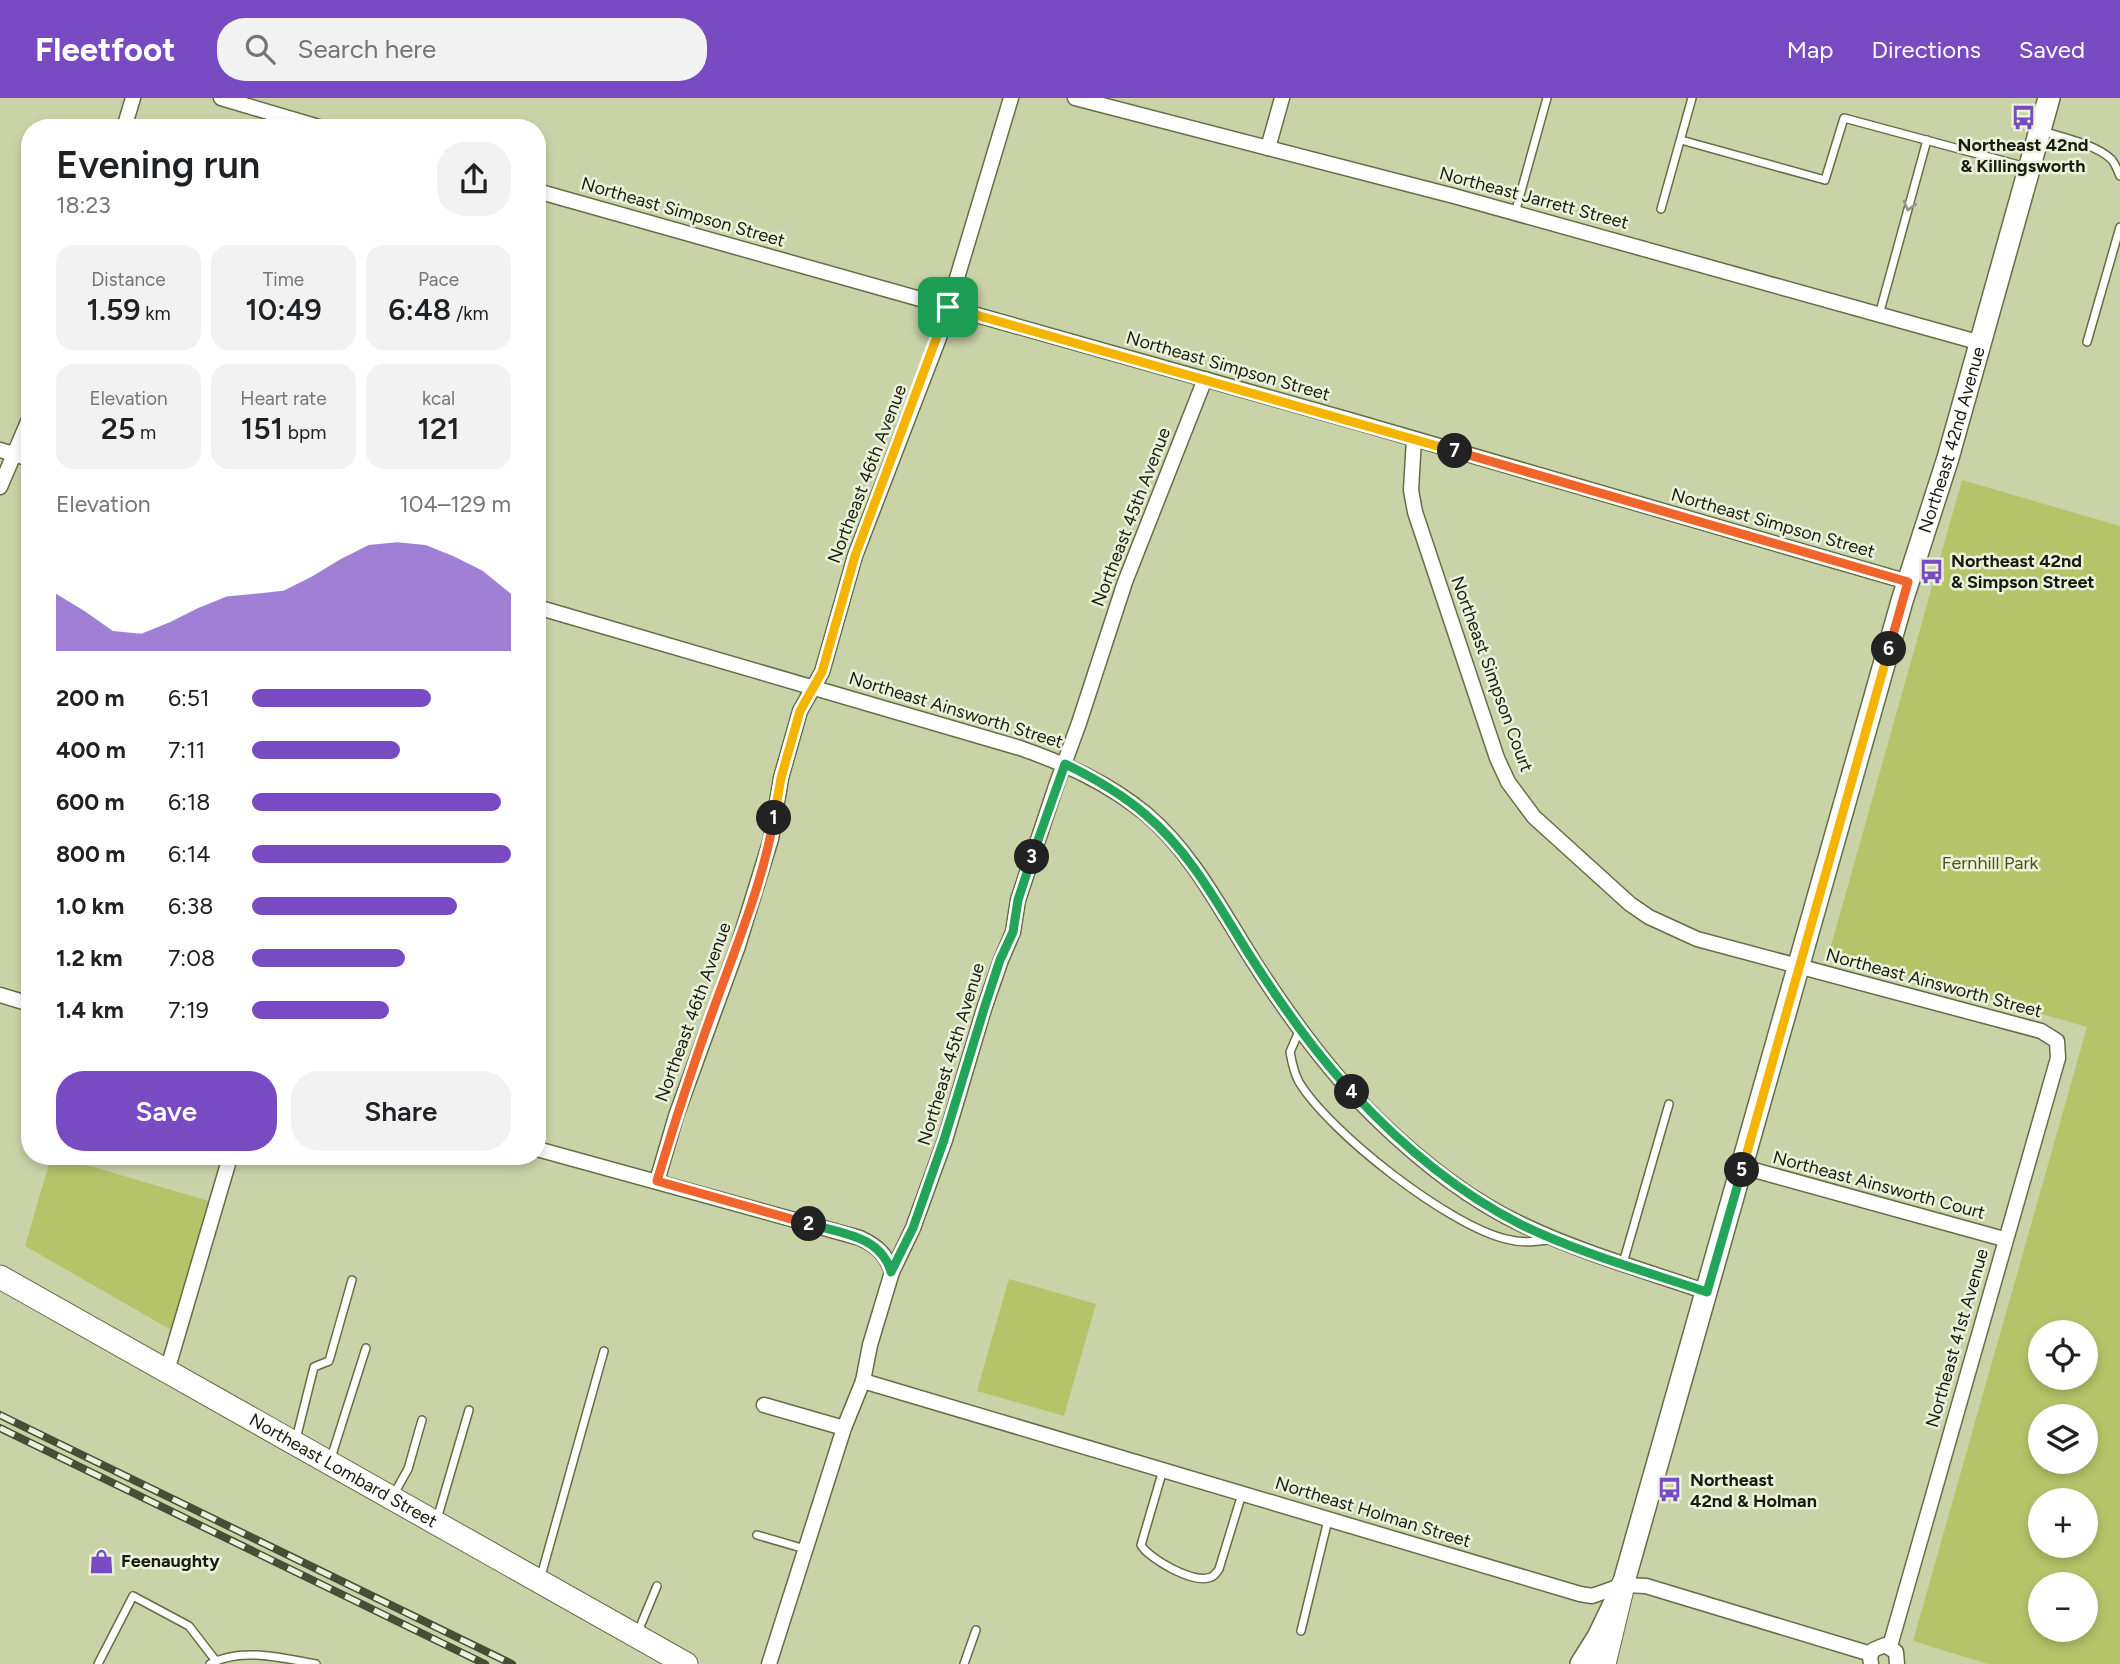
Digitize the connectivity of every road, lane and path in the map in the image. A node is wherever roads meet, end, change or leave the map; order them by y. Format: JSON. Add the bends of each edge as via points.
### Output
{"nodes":[{"id":1,"x":133,"y":98,"type":"edge"},
{"id":2,"x":221,"y":98,"type":"edge"},
{"id":3,"x":1011,"y":98,"type":"edge"},
{"id":4,"x":1075,"y":98,"type":"edge"},
{"id":5,"x":1282,"y":98,"type":"edge"},
{"id":6,"x":1547,"y":98,"type":"edge"},
{"id":7,"x":1692,"y":98,"type":"edge"},
{"id":8,"x":2049,"y":98,"type":"edge"},
{"id":9,"x":127,"y":119,"type":"edge"},
{"id":10,"x":292,"y":119,"type":"edge"},
{"id":11,"x":2040,"y":130,"type":"junction"},
{"id":12,"x":1681,"y":140,"type":"junction"},
{"id":13,"x":1927,"y":141,"type":"junction"},
{"id":14,"x":1268,"y":148,"type":"junction"},
{"id":15,"x":2030,"y":169,"type":"junction"},
{"id":16,"x":2120,"y":176,"type":"edge"},
{"id":17,"x":546,"y":194,"type":"edge"},
{"id":18,"x":1661,"y":209,"type":"dead end"},
{"id":19,"x":1515,"y":213,"type":"junction"},
{"id":20,"x":2120,"y":227,"type":"edge"},
{"id":21,"x":948,"y":307,"type":"junction"},
{"id":22,"x":1879,"y":315,"type":"junction"},
{"id":23,"x":1981,"y":342,"type":"junction"},
{"id":24,"x":2087,"y":342,"type":"dead end"},
{"id":25,"x":1205,"y":379,"type":"junction"},
{"id":26,"x":21,"y":430,"type":"edge"},
{"id":27,"x":1414,"y":439,"type":"junction"},
{"id":28,"x":6,"y":452,"type":"edge"},
{"id":29,"x":0,"y":487,"type":"edge"},
{"id":30,"x":1908,"y":582,"type":"junction"},
{"id":31,"x":546,"y":610,"type":"edge"},
{"id":32,"x":813,"y":686,"type":"junction"},
{"id":33,"x":1065,"y":764,"type":"junction"},
{"id":34,"x":1799,"y":967,"type":"junction"},
{"id":35,"x":0,"y":995,"type":"edge"},
{"id":36,"x":21,"y":1001,"type":"edge"},
{"id":37,"x":1300,"y":1029,"type":"junction"},
{"id":38,"x":2057,"y":1041,"type":"joint"},
{"id":39,"x":1669,"y":1104,"type":"dead end"},
{"id":40,"x":546,"y":1151,"type":"edge"},
{"id":41,"x":228,"y":1165,"type":"edge"},
{"id":42,"x":1742,"y":1167,"type":"junction"},
{"id":43,"x":657,"y":1181,"type":"junction"},
{"id":44,"x":1555,"y":1239,"type":"junction"},
{"id":45,"x":2004,"y":1239,"type":"junction"},
{"id":46,"x":1623,"y":1263,"type":"junction"},
{"id":47,"x":891,"y":1272,"type":"junction"},
{"id":48,"x":0,"y":1277,"type":"edge"},
{"id":49,"x":352,"y":1280,"type":"dead end"},
{"id":50,"x":1707,"y":1292,"type":"junction"},
{"id":51,"x":366,"y":1348,"type":"dead end"},
{"id":52,"x":604,"y":1351,"type":"dead end"},
{"id":53,"x":167,"y":1371,"type":"junction"},
{"id":54,"x":863,"y":1381,"type":"junction"},
{"id":55,"x":764,"y":1405,"type":"dead end"},
{"id":56,"x":469,"y":1409,"type":"dead end"},
{"id":57,"x":422,"y":1420,"type":"dead end"},
{"id":58,"x":844,"y":1428,"type":"junction"},
{"id":59,"x":295,"y":1443,"type":"junction"},
{"id":60,"x":329,"y":1463,"type":"junction"},
{"id":61,"x":1163,"y":1470,"type":"junction"},
{"id":62,"x":1242,"y":1493,"type":"junction"},
{"id":63,"x":392,"y":1498,"type":"junction"},
{"id":64,"x":1329,"y":1519,"type":"junction"},
{"id":65,"x":436,"y":1523,"type":"junction"},
{"id":66,"x":757,"y":1535,"type":"dead end"},
{"id":67,"x":806,"y":1550,"type":"junction"},
{"id":68,"x":540,"y":1580,"type":"junction"},
{"id":69,"x":1623,"y":1585,"type":"junction"},
{"id":70,"x":657,"y":1586,"type":"dead end"},
{"id":71,"x":975,"y":1630,"type":"dead end"},
{"id":72,"x":1301,"y":1631,"type":"dead end"},
{"id":73,"x":637,"y":1636,"type":"junction"},
{"id":74,"x":1890,"y":1646,"type":"junction"},
{"id":75,"x":1871,"y":1659,"type":"edge"},
{"id":76,"x":213,"y":1662,"type":"edge"},
{"id":77,"x":98,"y":1664,"type":"edge"},
{"id":78,"x":316,"y":1664,"type":"edge"},
{"id":79,"x":686,"y":1664,"type":"edge"},
{"id":80,"x":769,"y":1664,"type":"edge"},
{"id":81,"x":964,"y":1664,"type":"edge"},
{"id":82,"x":1581,"y":1664,"type":"edge"},
{"id":83,"x":1604,"y":1664,"type":"edge"},
{"id":84,"x":1898,"y":1664,"type":"edge"}],
"edges":[{"from":1,"to":9,"type":"street"},
{"from":2,"to":10,"type":"street"},
{"from":3,"to":21,"type":"street","name":"Northeast 46th Avenue"},
{"from":4,"to":14,"type":"street","name":"Northeast Jarrett Street"},
{"from":5,"to":14,"type":"street"},
{"from":6,"to":19,"type":"lane"},
{"from":7,"to":12,"type":"lane"},
{"from":8,"to":11,"type":"street","name":"Northeast 42nd Avenue"},
{"from":11,"to":15,"type":"street","name":"Northeast 42nd Avenue"},
{"from":11,"to":16,"type":"lane","via":[[2101,153]]},
{"from":12,"to":13,"type":"lane","via":[[1825,180],[1844,118]]},
{"from":12,"to":18,"type":"lane"},
{"from":13,"to":15,"type":"lane"},
{"from":13,"to":22,"type":"lane","one_way":true},
{"from":14,"to":19,"type":"street","name":"Northeast Jarrett Street"},
{"from":15,"to":23,"type":"street","name":"Northeast 42nd Avenue"},
{"from":17,"to":21,"type":"street","name":"Northeast Simpson Street"},
{"from":19,"to":22,"type":"street","name":"Northeast Jarrett Street"},
{"from":20,"to":24,"type":"lane"},
{"from":21,"to":25,"type":"street","name":"Northeast Simpson Street"},
{"from":21,"to":32,"type":"street","name":"Northeast 46th Avenue","via":[[855,556],[822,672]]},
{"from":22,"to":23,"type":"street","name":"Northeast Jarrett Street"},
{"from":23,"to":30,"type":"street","name":"Northeast 42nd Avenue"},
{"from":25,"to":27,"type":"street","name":"Northeast Simpson Street"},
{"from":25,"to":33,"type":"street","name":"Northeast 45th Avenue","via":[[1125,582]]},
{"from":26,"to":28,"type":"street"},
{"from":27,"to":30,"type":"street","name":"Northeast Simpson Street"},
{"from":27,"to":34,"type":"street","name":"Northeast Simpson Court","via":[[1410,482],[1415,512],[1497,758],[1521,802],[1548,831],[1649,917],[1696,939]]},
{"from":28,"to":29,"type":"street"},
{"from":30,"to":34,"type":"street","name":"Northeast 42nd Avenue"},
{"from":31,"to":32,"type":"street","name":"Northeast Ainsworth Street"},
{"from":32,"to":33,"type":"street","name":"Northeast Ainsworth Street"},
{"from":32,"to":43,"type":"street","name":"Northeast 46th Avenue","via":[[800,711],[781,778],[771,839],[738,946]]},
{"from":33,"to":37,"type":"street","name":"Northeast Ainsworth Street","via":[[1118,794],[1166,833],[1200,876]]},
{"from":33,"to":47,"type":"street","name":"Northeast 45th Avenue","via":[[944,1140],[913,1228]]},
{"from":34,"to":38,"type":"street","name":"Northeast Ainsworth Street","via":[[2041,1031]]},
{"from":34,"to":42,"type":"street","name":"Northeast 42nd Avenue"},
{"from":35,"to":36,"type":"street"},
{"from":37,"to":44,"type":"street","name":"Northeast Ainsworth Street","via":[[1344,1084],[1424,1163],[1497,1211]]},
{"from":37,"to":44,"type":"lane","via":[[1290,1052],[1298,1081],[1331,1120],[1394,1175],[1444,1210],[1488,1233],[1524,1243]]},
{"from":38,"to":45,"type":"street","name":"Northeast 41st Avenue","via":[[2057,1058]]},
{"from":39,"to":46,"type":"lane"},
{"from":40,"to":43,"type":"street"},
{"from":41,"to":53,"type":"street"},
{"from":42,"to":45,"type":"street","name":"Northeast Ainsworth Court"},
{"from":42,"to":50,"type":"street","name":"Northeast 42nd Avenue"},
{"from":43,"to":47,"type":"street","via":[[860,1238],[880,1250]]},
{"from":44,"to":46,"type":"street","name":"Northeast Ainsworth Street"},
{"from":45,"to":74,"type":"street","name":"Northeast 41st Avenue"},
{"from":46,"to":50,"type":"street","name":"Northeast Ainsworth Street"},
{"from":47,"to":54,"type":"street","name":"Northeast 45th Avenue"},
{"from":48,"to":53,"type":"main road","name":"Northeast Lombard Street"},
{"from":49,"to":59,"type":"lane","via":[[329,1362],[314,1367]]},
{"from":50,"to":69,"type":"street","name":"Northeast 42nd Avenue"},
{"from":51,"to":60,"type":"lane"},
{"from":52,"to":68,"type":"lane"},
{"from":53,"to":59,"type":"main road","name":"Northeast Lombard Street"},
{"from":54,"to":58,"type":"street","name":"Northeast 45th Avenue"},
{"from":54,"to":61,"type":"street","name":"Northeast Holman Street"},
{"from":55,"to":58,"type":"street"},
{"from":56,"to":65,"type":"lane"},
{"from":57,"to":63,"type":"lane","via":[[408,1469]]},
{"from":58,"to":67,"type":"street","name":"Northeast 45th Avenue"},
{"from":59,"to":60,"type":"main road","name":"Northeast Lombard Street"},
{"from":60,"to":63,"type":"main road","name":"Northeast Lombard Street"},
{"from":61,"to":62,"type":"street","name":"Northeast Holman Street"},
{"from":61,"to":62,"type":"lane","via":[[1141,1545],[1146,1553],[1188,1577],[1212,1577],[1219,1569]]},
{"from":62,"to":64,"type":"street","name":"Northeast Holman Street"},
{"from":63,"to":65,"type":"main road","name":"Northeast Lombard Street"},
{"from":64,"to":69,"type":"street","name":"Northeast Holman Street","via":[[1580,1594],[1592,1596]]},
{"from":64,"to":72,"type":"lane"},
{"from":65,"to":68,"type":"main road","name":"Northeast Lombard Street"},
{"from":66,"to":67,"type":"lane"},
{"from":67,"to":80,"type":"street","name":"Northeast 45th Avenue"},
{"from":68,"to":73,"type":"main road","name":"Northeast Lombard Street"},
{"from":69,"to":75,"type":"street","name":"Northeast Holman Street","via":[[1646,1586]]},
{"from":69,"to":82,"type":"street","name":"Northeast 42nd Avenue"},
{"from":69,"to":83,"type":"main road"},
{"from":70,"to":73,"type":"lane"},
{"from":71,"to":81,"type":"lane"},
{"from":73,"to":79,"type":"main road","name":"Northeast Lombard Street"},
{"from":74,"to":75,"type":"street","via":[[1880,1645]]},
{"from":74,"to":84,"type":"street","via":[[1897,1653]]},
{"from":76,"to":77,"type":"lane","via":[[189,1626],[133,1596]]},
{"from":76,"to":78,"type":"lane","via":[[238,1656]]}]}
